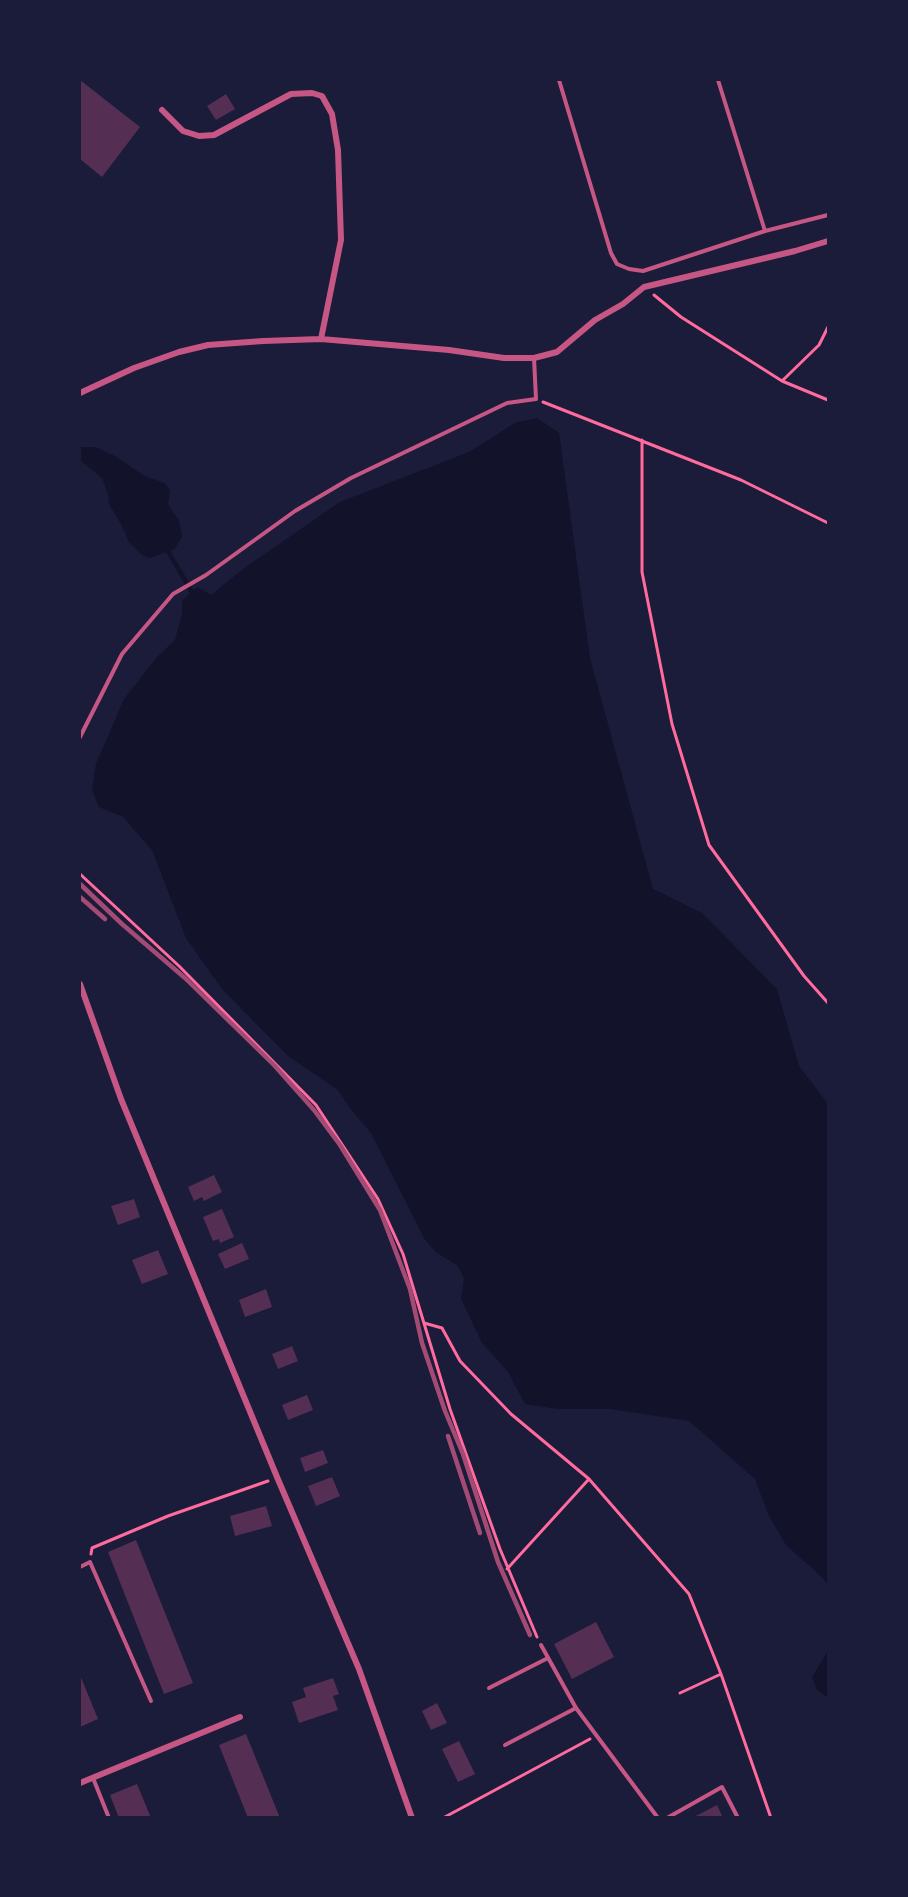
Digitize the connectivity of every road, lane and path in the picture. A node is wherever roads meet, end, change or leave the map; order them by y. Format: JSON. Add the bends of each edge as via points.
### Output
{"nodes":[{"id":1,"x":559,"y":80,"type":"edge"},
{"id":2,"x":717,"y":80,"type":"edge"},
{"id":3,"x":162,"y":110,"type":"dead end"},
{"id":4,"x":828,"y":215,"type":"edge"},
{"id":5,"x":765,"y":231,"type":"junction"},
{"id":6,"x":828,"y":241,"type":"edge"},
{"id":7,"x":644,"y":287,"type":"junction"},
{"id":8,"x":828,"y":327,"type":"edge"},
{"id":9,"x":321,"y":339,"type":"junction"},
{"id":10,"x":534,"y":358,"type":"junction"},
{"id":11,"x":782,"y":381,"type":"junction"},
{"id":12,"x":80,"y":393,"type":"edge"},
{"id":13,"x":536,"y":399,"type":"junction"},
{"id":14,"x":828,"y":400,"type":"edge"},
{"id":15,"x":642,"y":440,"type":"junction"},
{"id":16,"x":828,"y":523,"type":"edge"},
{"id":17,"x":80,"y":737,"type":"edge"},
{"id":18,"x":80,"y":874,"type":"edge"},
{"id":19,"x":80,"y":984,"type":"edge"},
{"id":20,"x":828,"y":1003,"type":"edge"},
{"id":21,"x":424,"y":1323,"type":"junction"},
{"id":22,"x":277,"y":1478,"type":"junction"},
{"id":23,"x":589,"y":1479,"type":"junction"},
{"id":24,"x":90,"y":1562,"type":"junction"},
{"id":25,"x":80,"y":1567,"type":"edge"},
{"id":26,"x":507,"y":1569,"type":"junction"},
{"id":27,"x":541,"y":1645,"type":"joint"},
{"id":28,"x":548,"y":1658,"type":"junction"},
{"id":29,"x":721,"y":1674,"type":"junction"},
{"id":30,"x":489,"y":1688,"type":"dead end"},
{"id":31,"x":680,"y":1693,"type":"dead end"},
{"id":32,"x":151,"y":1701,"type":"dead end"},
{"id":33,"x":576,"y":1708,"type":"junction"},
{"id":34,"x":240,"y":1717,"type":"dead end"},
{"id":35,"x":596,"y":1736,"type":"junction"},
{"id":36,"x":506,"y":1745,"type":"dead end"},
{"id":37,"x":93,"y":1778,"type":"junction"},
{"id":38,"x":80,"y":1784,"type":"edge"},
{"id":39,"x":109,"y":1818,"type":"edge"},
{"id":40,"x":412,"y":1818,"type":"edge"},
{"id":41,"x":443,"y":1818,"type":"edge"},
{"id":42,"x":658,"y":1818,"type":"edge"},
{"id":43,"x":668,"y":1818,"type":"edge"},
{"id":44,"x":738,"y":1818,"type":"edge"},
{"id":45,"x":771,"y":1818,"type":"edge"}],
"edges":[{"from":1,"to":5,"type":"lane","via":[[617,264],[643,271]]},
{"from":2,"to":5,"type":"lane"},
{"from":3,"to":9,"type":"street","via":[[183,131],[214,135],[291,94],[322,96],[332,114],[338,150],[341,240]]},
{"from":4,"to":5,"type":"lane"},
{"from":6,"to":7,"type":"street"},
{"from":7,"to":10,"type":"street","via":[[557,352]]},
{"from":7,"to":11,"type":"path","via":[[681,317]]},
{"from":8,"to":11,"type":"path","via":[[819,345]]},
{"from":9,"to":10,"type":"street"},
{"from":9,"to":12,"type":"street","via":[[208,345],[134,368]]},
{"from":10,"to":13,"type":"lane"},
{"from":11,"to":14,"type":"path"},
{"from":13,"to":15,"type":"path"},
{"from":13,"to":17,"type":"lane","via":[[507,403],[351,478],[173,594],[122,654]]},
{"from":15,"to":16,"type":"path","via":[[741,480]]},
{"from":15,"to":20,"type":"path","via":[[642,572],[672,724],[709,845]]},
{"from":18,"to":21,"type":"path","via":[[179,966],[316,1105],[378,1199],[403,1254]]},
{"from":19,"to":22,"type":"street","via":[[121,1099]]},
{"from":21,"to":23,"type":"path","via":[[442,1328],[460,1361],[511,1414]]},
{"from":21,"to":26,"type":"path"},
{"from":22,"to":24,"type":"path","via":[[168,1516],[92,1548]]},
{"from":22,"to":40,"type":"street","via":[[359,1669]]},
{"from":23,"to":26,"type":"path"},
{"from":23,"to":29,"type":"path","via":[[689,1594]]},
{"from":24,"to":25,"type":"lane"},
{"from":24,"to":32,"type":"lane"},
{"from":26,"to":27,"type":"path"},
{"from":27,"to":28,"type":"lane"},
{"from":28,"to":30,"type":"lane"},
{"from":28,"to":33,"type":"lane"},
{"from":29,"to":31,"type":"path"},
{"from":29,"to":45,"type":"path"},
{"from":33,"to":35,"type":"lane"},
{"from":33,"to":36,"type":"lane"},
{"from":34,"to":37,"type":"street"},
{"from":35,"to":41,"type":"path"},
{"from":35,"to":42,"type":"lane"},
{"from":37,"to":38,"type":"street"},
{"from":37,"to":39,"type":"lane"},
{"from":43,"to":44,"type":"lane","via":[[722,1787]]}]}
